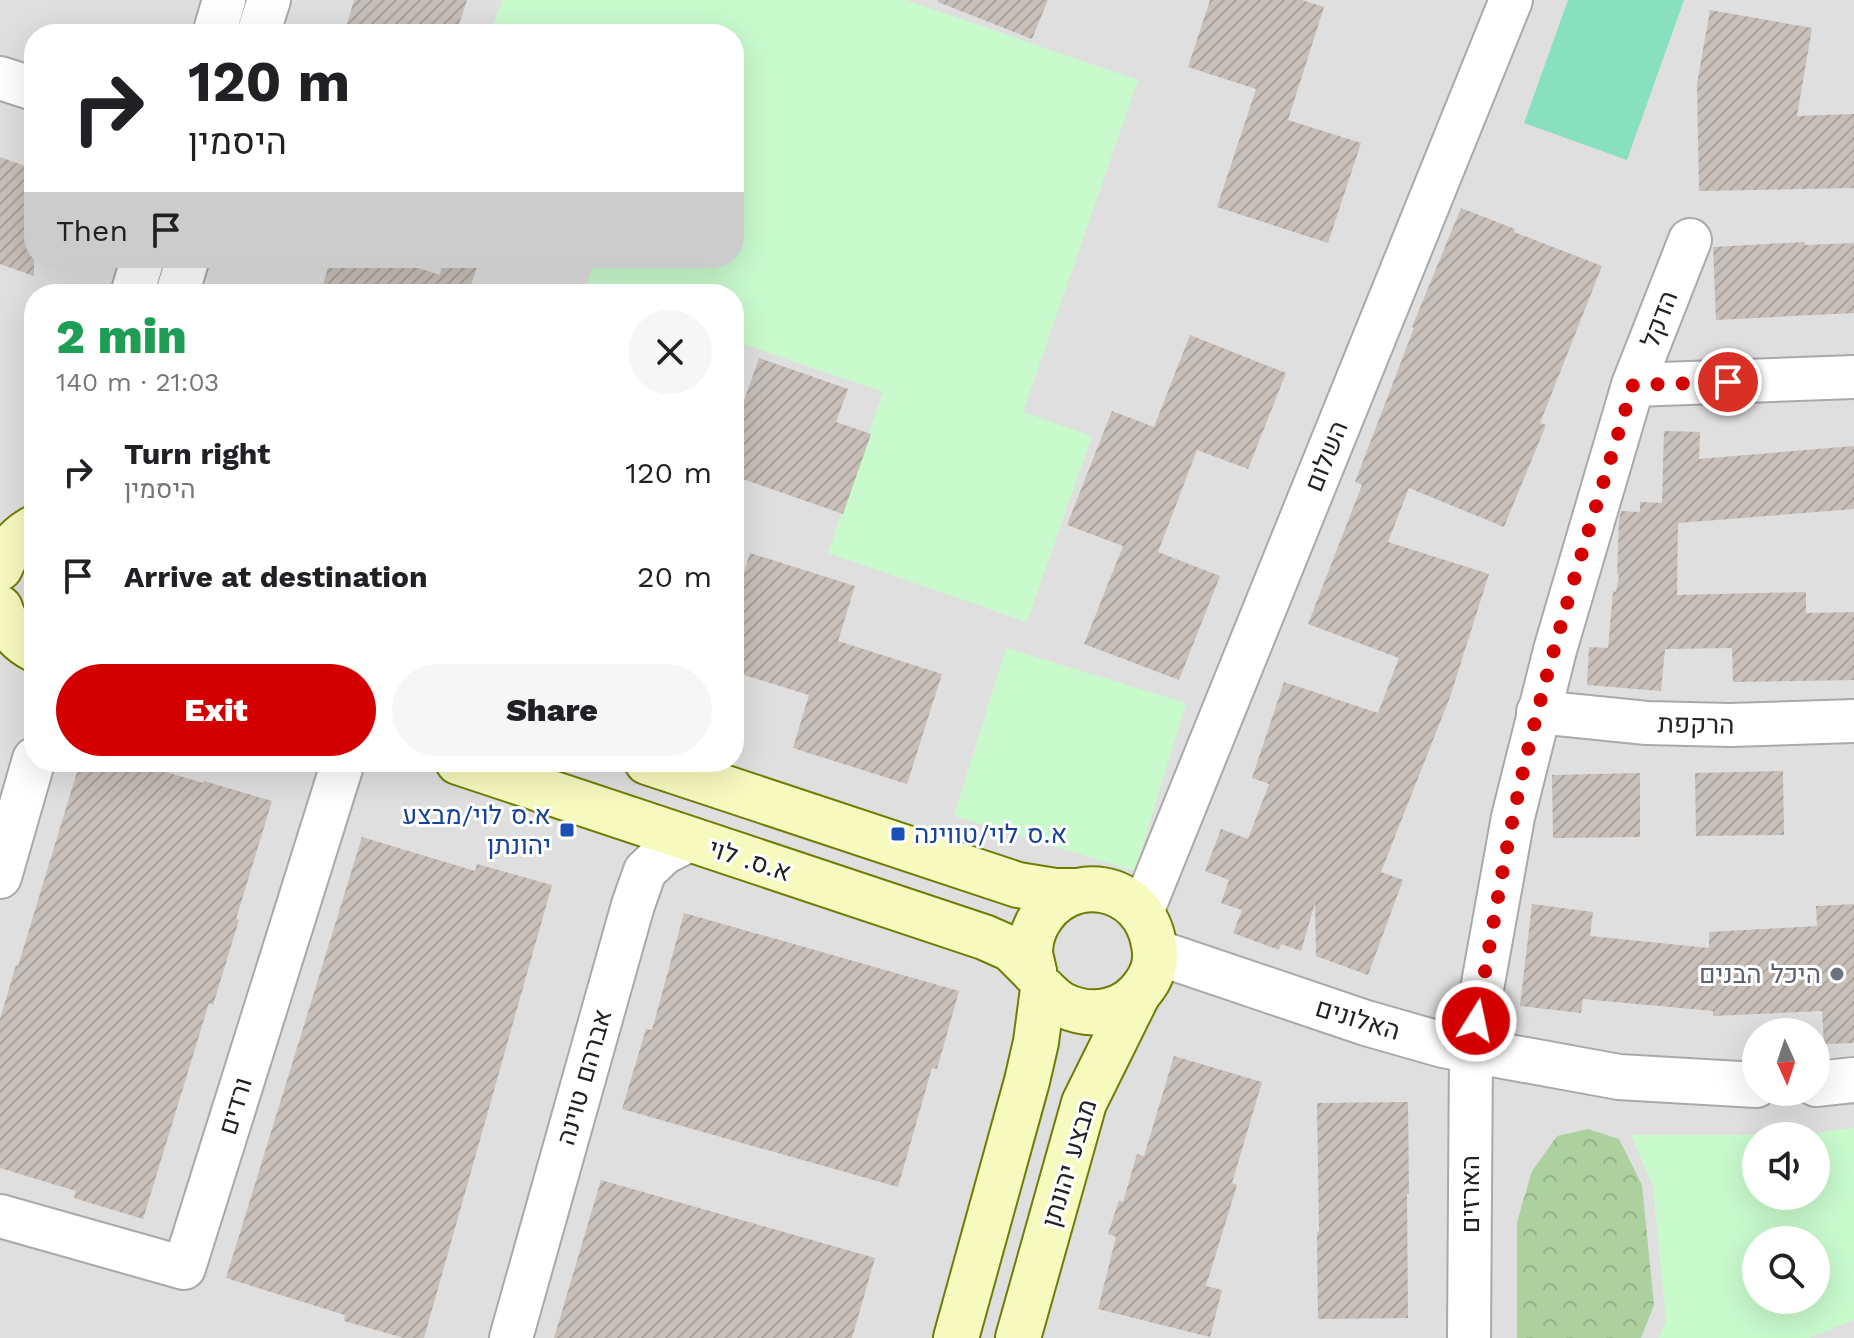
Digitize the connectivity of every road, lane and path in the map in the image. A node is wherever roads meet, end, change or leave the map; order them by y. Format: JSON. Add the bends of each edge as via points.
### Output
{"nodes":[{"id":1,"x":224,"y":0,"type":"edge"},
{"id":2,"x":269,"y":0,"type":"edge"},
{"id":3,"x":1511,"y":0,"type":"edge"},
{"id":4,"x":217,"y":24,"type":"edge"},
{"id":5,"x":261,"y":24,"type":"edge"},
{"id":6,"x":0,"y":78,"type":"edge"},
{"id":7,"x":24,"y":86,"type":"edge"},
{"id":8,"x":1690,"y":240,"type":"dead end"},
{"id":9,"x":1854,"y":377,"type":"edge"},
{"id":10,"x":1633,"y":385,"type":"junction"},
{"id":11,"x":1538,"y":712,"type":"junction"},
{"id":12,"x":1854,"y":721,"type":"edge"},
{"id":13,"x":30,"y":772,"type":"edge"},
{"id":14,"x":340,"y":772,"type":"edge"},
{"id":15,"x":488,"y":772,"type":"edge"},
{"id":16,"x":677,"y":772,"type":"edge"},
{"id":17,"x":690,"y":840,"type":"junction"},
{"id":18,"x":0,"y":877,"type":"edge"},
{"id":19,"x":1075,"y":891,"type":"junction"},
{"id":20,"x":1142,"y":912,"type":"junction"},
{"id":21,"x":1156,"y":952,"type":"junction"},
{"id":22,"x":1038,"y":980,"type":"junction"},
{"id":23,"x":1138,"y":994,"type":"junction"},
{"id":24,"x":1471,"y":1050,"type":"junction"},
{"id":25,"x":1854,"y":1080,"type":"edge"},
{"id":26,"x":1830,"y":1083,"type":"edge"},
{"id":27,"x":1742,"y":1084,"type":"edge"},
{"id":28,"x":0,"y":1216,"type":"edge"},
{"id":29,"x":511,"y":1338,"type":"edge"},
{"id":30,"x":956,"y":1338,"type":"edge"},
{"id":31,"x":1018,"y":1338,"type":"edge"},
{"id":32,"x":1469,"y":1338,"type":"edge"}],
"edges":[{"from":1,"to":4,"type":"street"},
{"from":2,"to":5,"type":"street"},
{"from":3,"to":20,"type":"street","name":"השלום"},
{"from":6,"to":7,"type":"street"},
{"from":8,"to":10,"type":"street","name":"הדקל"},
{"from":9,"to":10,"type":"street"},
{"from":10,"to":11,"type":"street","name":"הדקל"},
{"from":11,"to":12,"type":"street","name":"הרקפת","via":[[1661,724]]},
{"from":11,"to":24,"type":"street","name":"הדקל","via":[[1513,817]]},
{"from":13,"to":18,"type":"street"},
{"from":14,"to":28,"type":"street","name":"ורדים","via":[[184,1268]]},
{"from":15,"to":17,"type":"main road","name":"א.ס. לוי"},
{"from":16,"to":19,"type":"main road","via":[[1018,885]]},
{"from":17,"to":22,"type":"main road","name":"א.ס. לוי","via":[[984,937],[1011,949]]},
{"from":17,"to":29,"type":"street","name":"אברהם טוינה","via":[[664,853],[645,871]]},
{"from":19,"to":20,"type":"main road","via":[[1112,891]]},
{"from":19,"to":22,"type":"main road","via":[[1057,900],[1033,932],[1030,951]]},
{"from":20,"to":21,"type":"main road"},
{"from":21,"to":23,"type":"main road"},
{"from":21,"to":24,"type":"street","name":"האלונים","via":[[1366,1023]]},
{"from":22,"to":23,"type":"main road","via":[[1059,1003],[1079,1012],[1121,1007]]},
{"from":22,"to":30,"type":"main road","via":[[1036,1042]]},
{"from":23,"to":31,"type":"main road","name":"מבצע יהונתן","via":[[1084,1103]]},
{"from":24,"to":27,"type":"street","name":"האלונים","via":[[1619,1077]]},
{"from":24,"to":32,"type":"street","name":"הארזים"},
{"from":25,"to":26,"type":"street"}]}
